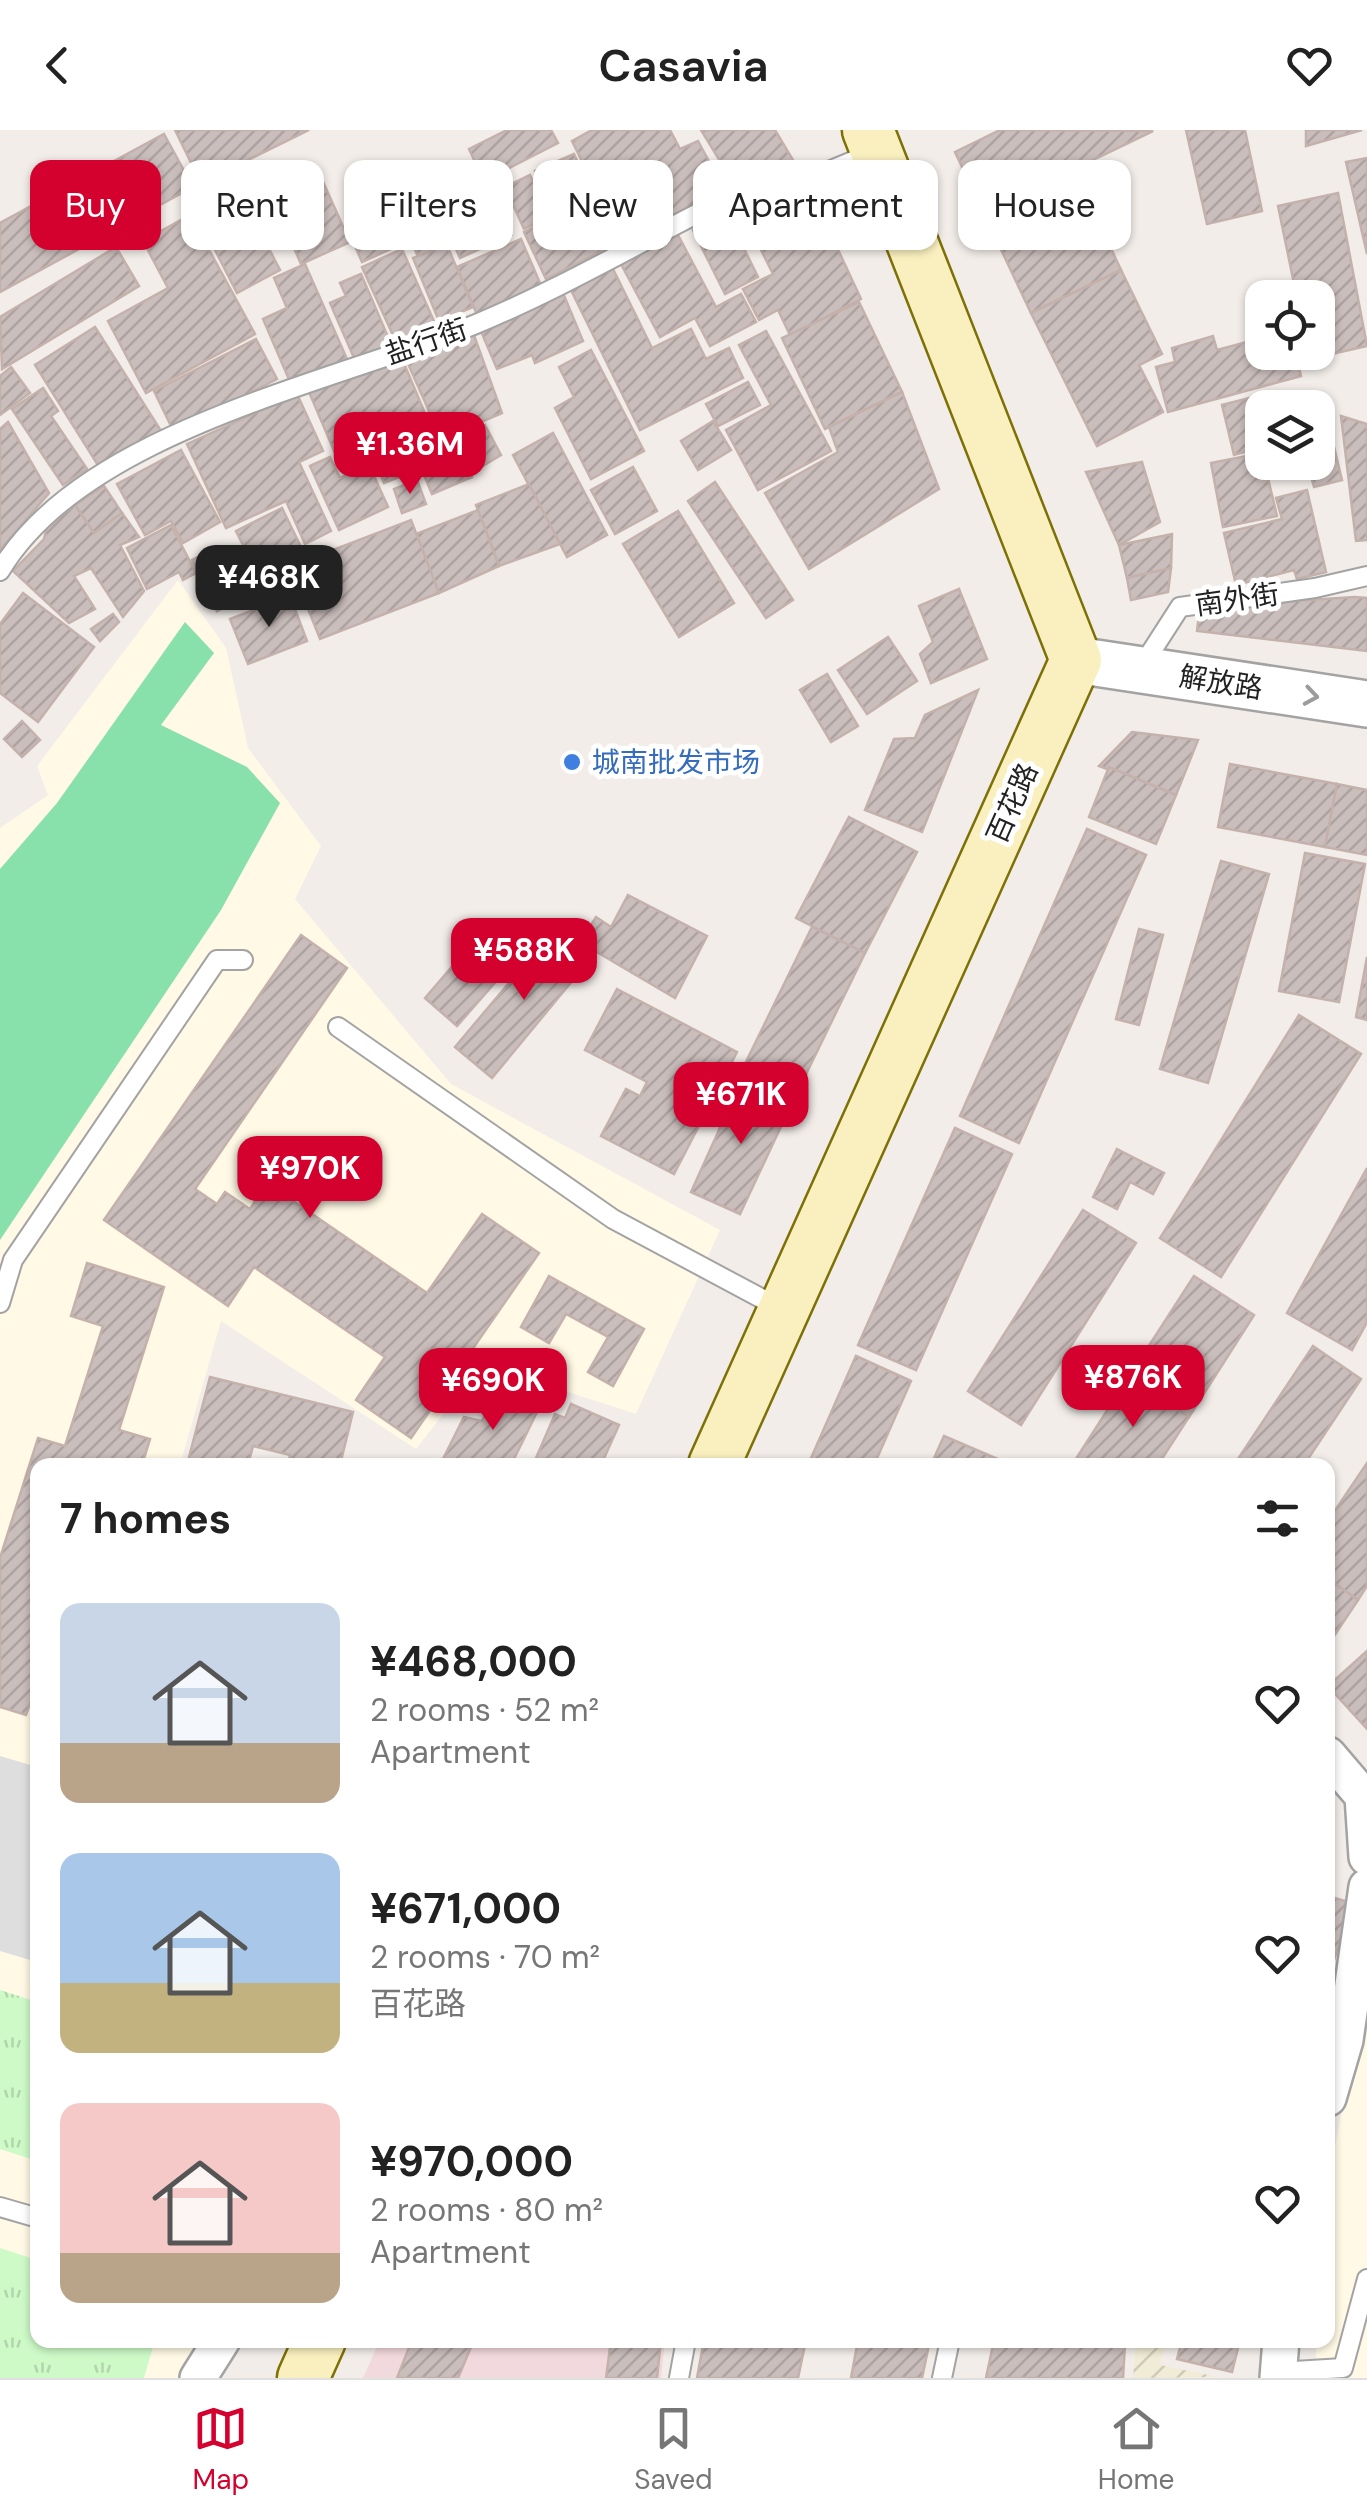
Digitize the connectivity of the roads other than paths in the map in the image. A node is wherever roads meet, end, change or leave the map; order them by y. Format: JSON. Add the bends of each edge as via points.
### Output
{"nodes":[{"id":1,"x":871,"y":135,"type":"edge"},
{"id":2,"x":0,"y":571,"type":"edge"},
{"id":3,"x":1367,"y":576,"type":"edge"},
{"id":4,"x":1076,"y":660,"type":"junction"},
{"id":5,"x":1140,"y":670,"type":"junction"},
{"id":6,"x":1367,"y":704,"type":"edge"},
{"id":7,"x":243,"y":960,"type":"dead end"},
{"id":8,"x":338,"y":1027,"type":"dead end"},
{"id":9,"x":0,"y":1303,"type":"edge"},
{"id":10,"x":784,"y":1310,"type":"junction"},
{"id":11,"x":717,"y":1458,"type":"edge"},
{"id":12,"x":1335,"y":1764,"type":"edge"},
{"id":13,"x":1367,"y":1858,"type":"edge"},
{"id":14,"x":1367,"y":1887,"type":"edge"},
{"id":15,"x":1335,"y":2074,"type":"edge"},
{"id":16,"x":0,"y":2207,"type":"edge"},
{"id":17,"x":30,"y":2216,"type":"edge"},
{"id":18,"x":1367,"y":2279,"type":"edge"},
{"id":19,"x":217,"y":2348,"type":"edge"},
{"id":20,"x":316,"y":2348,"type":"edge"},
{"id":21,"x":685,"y":2348,"type":"edge"},
{"id":22,"x":948,"y":2348,"type":"edge"},
{"id":23,"x":1279,"y":2363,"type":"edge"},
{"id":24,"x":198,"y":2378,"type":"edge"},
{"id":25,"x":303,"y":2378,"type":"edge"},
{"id":26,"x":679,"y":2378,"type":"edge"},
{"id":27,"x":942,"y":2378,"type":"edge"}],
"edges":[{"from":1,"to":2,"type":"lane","name":"盐行街","via":[[740,208],[714,204],[476,324],[282,391],[165,440],[63,498],[18,541]]},
{"from":1,"to":4,"type":"main road"},
{"from":3,"to":5,"type":"lane","name":"南外街","via":[[1180,608]]},
{"from":4,"to":5,"type":"street","name":"解放路"},
{"from":4,"to":10,"type":"main road","name":"百花路"},
{"from":5,"to":6,"type":"street","name":"解放路","one_way":true},
{"from":7,"to":9,"type":"lane","via":[[217,960],[13,1260]]},
{"from":8,"to":10,"type":"lane","via":[[613,1220]]},
{"from":10,"to":11,"type":"main road","name":"百花路"},
{"from":12,"to":13,"type":"street","via":[[1363,1796]]},
{"from":14,"to":15,"type":"street"},
{"from":16,"to":17,"type":"lane"},
{"from":18,"to":23,"type":"lane","via":[[1343,2368]]},
{"from":19,"to":24,"type":"street"},
{"from":20,"to":25,"type":"main road"},
{"from":21,"to":26,"type":"lane"},
{"from":22,"to":27,"type":"lane"}]}
